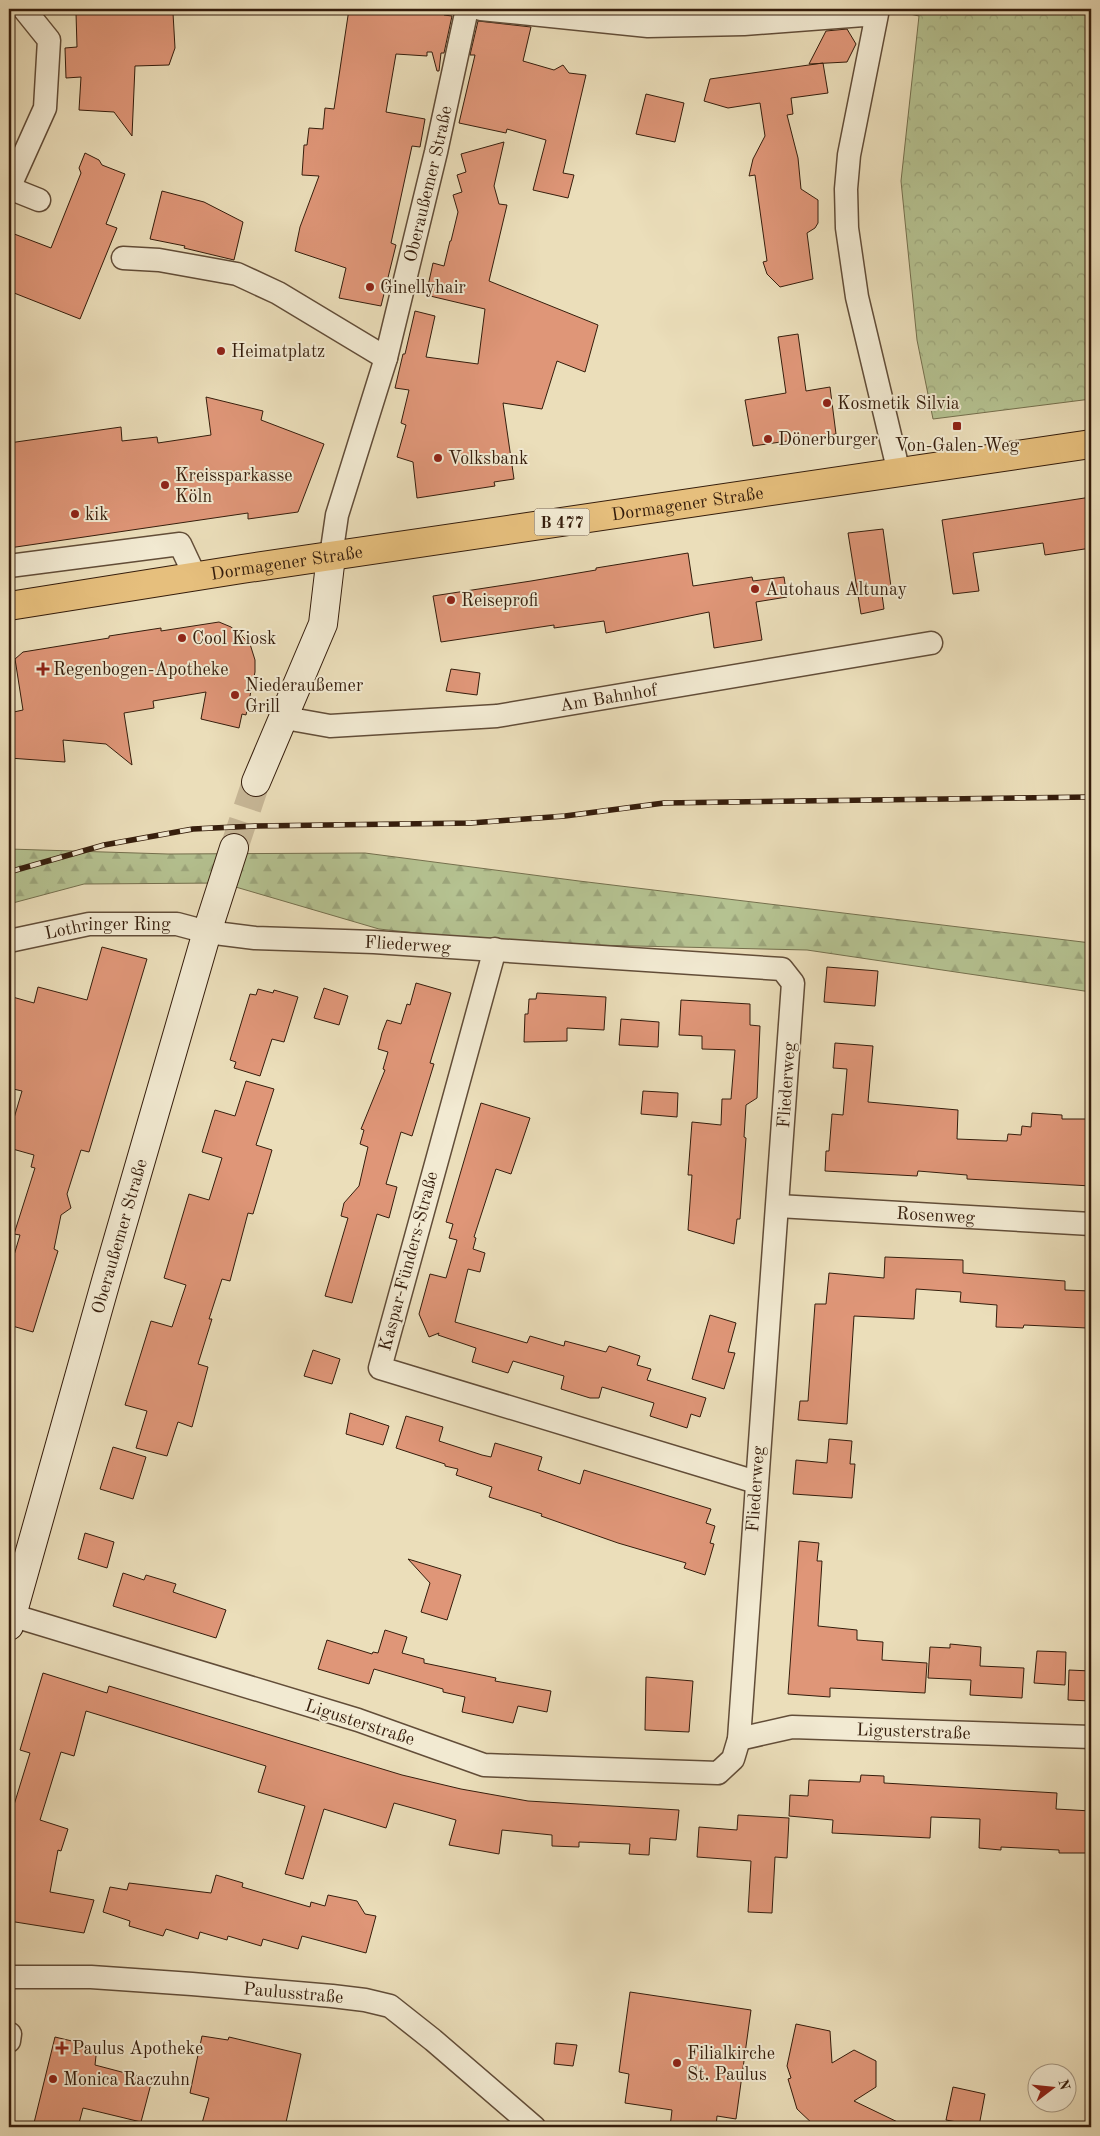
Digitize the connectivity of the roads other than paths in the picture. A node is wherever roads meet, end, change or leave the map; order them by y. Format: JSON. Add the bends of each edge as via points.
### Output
{"nodes":[{"id":1,"x":24,"y":9,"type":"edge"},
{"id":2,"x":466,"y":9,"type":"edge"},
{"id":3,"x":481,"y":9,"type":"edge"},
{"id":4,"x":744,"y":16,"type":"edge"},
{"id":5,"x":9,"y":188,"type":"edge"},
{"id":6,"x":39,"y":200,"type":"dead end"},
{"id":7,"x":123,"y":258,"type":"dead end"},
{"id":8,"x":386,"y":358,"type":"junction"},
{"id":9,"x":1091,"y":444,"type":"edge"},
{"id":10,"x":899,"y":473,"type":"junction"},
{"id":11,"x":331,"y":556,"type":"junction"},
{"id":12,"x":9,"y":566,"type":"edge"},
{"id":13,"x":195,"y":576,"type":"junction"},
{"id":14,"x":9,"y":606,"type":"edge"},
{"id":15,"x":931,"y":643,"type":"dead end"},
{"id":16,"x":284,"y":718,"type":"junction"},
{"id":17,"x":256,"y":782,"type":"tunnel mouth"},
{"id":18,"x":234,"y":848,"type":"tunnel mouth"},
{"id":19,"x":207,"y":932,"type":"junction"},
{"id":20,"x":9,"y":941,"type":"edge"},
{"id":21,"x":495,"y":949,"type":"junction"},
{"id":22,"x":778,"y":1206,"type":"junction"},
{"id":23,"x":1091,"y":1224,"type":"edge"},
{"id":24,"x":756,"y":1482,"type":"junction"},
{"id":25,"x":10,"y":1620,"type":"edge"},
{"id":26,"x":1091,"y":1738,"type":"edge"},
{"id":27,"x":739,"y":1739,"type":"junction"},
{"id":28,"x":718,"y":1773,"type":"joint"},
{"id":29,"x":9,"y":1976,"type":"edge"},
{"id":30,"x":534,"y":2127,"type":"edge"}],
"edges":[{"from":1,"to":5,"type":"street","via":[[49,40],[45,108]]},
{"from":2,"to":8,"type":"street","name":"Oberaußemer Straße","via":[[436,152]]},
{"from":3,"to":4,"type":"street","via":[[648,26]]},
{"from":4,"to":10,"type":"street","via":[[877,14],[849,155],[847,228],[857,297]]},
{"from":5,"to":6,"type":"street"},
{"from":7,"to":8,"type":"street","via":[[159,260],[237,274],[278,293]]},
{"from":8,"to":11,"type":"street","name":"Oberaußemer Straße","via":[[337,515]]},
{"from":9,"to":10,"type":"main road","name":"Dormagener Straße","number":"B 477"},
{"from":10,"to":11,"type":"main road","name":"Dormagener Straße","number":"B 477"},
{"from":11,"to":13,"type":"main road","name":"Dormagener Straße","number":"B 477"},
{"from":11,"to":16,"type":"main road","name":"Oberaußemer Straße","via":[[323,624]]},
{"from":12,"to":13,"type":"street","name":"Dormagener Straße","via":[[180,544]]},
{"from":13,"to":14,"type":"main road","name":"Dormagener Straße","number":"B 477"},
{"from":15,"to":16,"type":"street","name":"Am Bahnhof","via":[[496,716],[330,726]]},
{"from":16,"to":17,"type":"main road","name":"Oberaußemer Straße"},
{"from":18,"to":19,"type":"main road","name":"Oberaußemer Straße"},
{"from":19,"to":20,"type":"street","name":"Lothringer Ring","via":[[177,924],[89,924]]},
{"from":19,"to":21,"type":"street","name":"Fliederweg","via":[[255,938]]},
{"from":19,"to":25,"type":"main road","name":"Oberaußemer Straße"},
{"from":21,"to":22,"type":"street","name":"Fliederweg","via":[[782,969],[793,983]]},
{"from":21,"to":24,"type":"street","name":"Kaspar-Fünders-Straße","via":[[380,1368]]},
{"from":22,"to":23,"type":"street","name":"Rosenweg"},
{"from":22,"to":24,"type":"street","name":"Fliederweg"},
{"from":24,"to":27,"type":"street","name":"Fliederweg"},
{"from":25,"to":28,"type":"street","name":"Ligusterstraße","via":[[358,1720],[484,1765]]},
{"from":26,"to":27,"type":"street","name":"Ligusterstraße","via":[[792,1727]]},
{"from":27,"to":28,"type":"street","name":"Fliederweg","via":[[732,1759]]},
{"from":29,"to":30,"type":"street","name":"Paulusstraße","via":[[91,1977],[192,1984],[332,1996],[390,2006]]}]}
